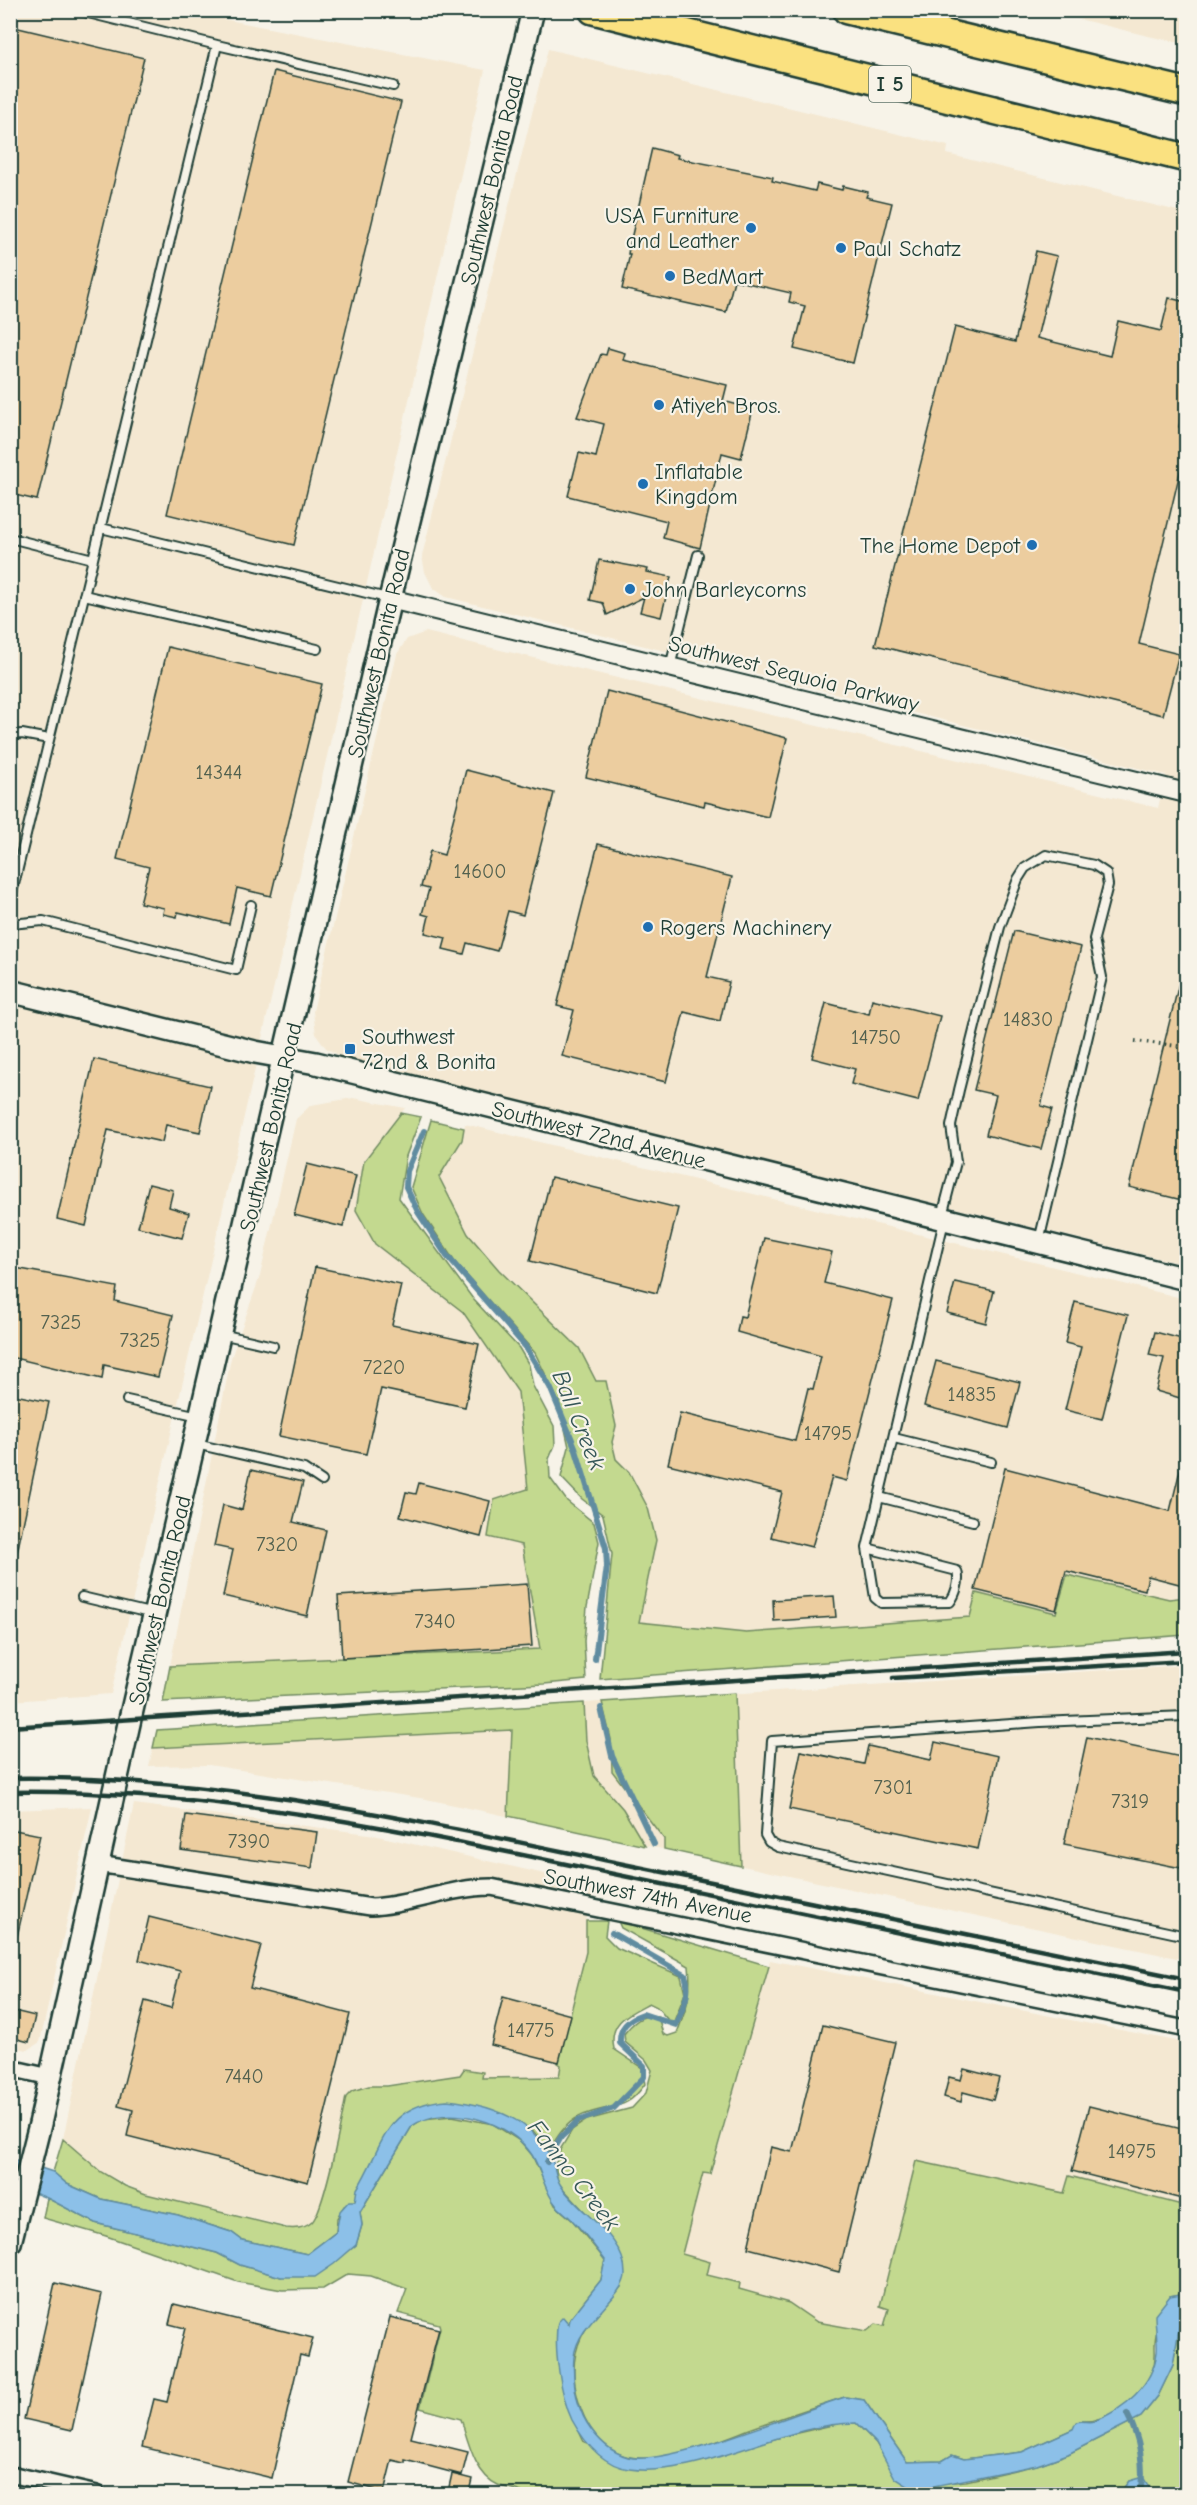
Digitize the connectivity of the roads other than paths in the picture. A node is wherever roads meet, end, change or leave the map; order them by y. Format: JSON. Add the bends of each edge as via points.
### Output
{"nodes":[{"id":1,"x":76,"y":10,"type":"edge"},
{"id":2,"x":533,"y":10,"type":"edge"},
{"id":3,"x":593,"y":10,"type":"edge"},
{"id":4,"x":847,"y":10,"type":"edge"},
{"id":5,"x":217,"y":45,"type":"junction"},
{"id":6,"x":393,"y":86,"type":"dead end"},
{"id":7,"x":1186,"y":92,"type":"edge"},
{"id":8,"x":1186,"y":158,"type":"edge"},
{"id":9,"x":100,"y":528,"type":"junction"},
{"id":10,"x":10,"y":538,"type":"edge"},
{"id":11,"x":698,"y":555,"type":"dead end"},
{"id":12,"x":93,"y":559,"type":"junction"},
{"id":13,"x":84,"y":594,"type":"junction"},
{"id":14,"x":390,"y":599,"type":"junction"},
{"id":15,"x":317,"y":649,"type":"dead end"},
{"id":16,"x":670,"y":667,"type":"junction"},
{"id":17,"x":10,"y":735,"type":"edge"},
{"id":18,"x":49,"y":739,"type":"junction"},
{"id":19,"x":1186,"y":793,"type":"edge"},
{"id":20,"x":10,"y":901,"type":"edge"},
{"id":21,"x":251,"y":906,"type":"dead end"},
{"id":22,"x":10,"y":924,"type":"edge"},
{"id":23,"x":10,"y":991,"type":"edge"},
{"id":24,"x":285,"y":1058,"type":"junction"},
{"id":25,"x":943,"y":1219,"type":"junction"},
{"id":26,"x":1039,"y":1243,"type":"junction"},
{"id":27,"x":1186,"y":1279,"type":"edge"},
{"id":28,"x":221,"y":1334,"type":"junction"},
{"id":29,"x":273,"y":1346,"type":"dead end"},
{"id":30,"x":127,"y":1400,"type":"dead end"},
{"id":31,"x":202,"y":1417,"type":"junction"},
{"id":32,"x":894,"y":1438,"type":"junction"},
{"id":33,"x":196,"y":1444,"type":"junction"},
{"id":34,"x":991,"y":1462,"type":"dead end"},
{"id":35,"x":322,"y":1481,"type":"dead end"},
{"id":36,"x":879,"y":1497,"type":"junction"},
{"id":37,"x":973,"y":1521,"type":"dead end"},
{"id":38,"x":867,"y":1548,"type":"junction"},
{"id":39,"x":82,"y":1597,"type":"dead end"},
{"id":40,"x":155,"y":1614,"type":"junction"},
{"id":41,"x":1186,"y":1716,"type":"edge"},
{"id":42,"x":98,"y":1864,"type":"junction"},
{"id":43,"x":1186,"y":1936,"type":"edge"},
{"id":44,"x":1186,"y":2029,"type":"edge"},
{"id":45,"x":10,"y":2068,"type":"edge"},
{"id":46,"x":50,"y":2077,"type":"junction"},
{"id":47,"x":10,"y":2244,"type":"edge"},
{"id":48,"x":10,"y":2474,"type":"edge"},
{"id":49,"x":97,"y":2494,"type":"edge"}],
"edges":[{"from":1,"to":5,"type":"lane"},
{"from":2,"to":14,"type":"main road","name":"Southwest Bonita Road"},
{"from":3,"to":8,"type":"highway","number":"I 5"},
{"from":4,"to":7,"type":"highway"},
{"from":5,"to":6,"type":"lane"},
{"from":5,"to":9,"type":"lane"},
{"from":9,"to":12,"type":"lane"},
{"from":9,"to":14,"type":"lane"},
{"from":10,"to":12,"type":"lane"},
{"from":11,"to":16,"type":"lane"},
{"from":12,"to":13,"type":"lane"},
{"from":13,"to":15,"type":"lane"},
{"from":13,"to":18,"type":"lane"},
{"from":14,"to":16,"type":"street","name":"Southwest Sequoia Parkway"},
{"from":14,"to":24,"type":"main road","name":"Southwest Bonita Road"},
{"from":16,"to":19,"type":"street","name":"Southwest Sequoia Parkway"},
{"from":17,"to":18,"type":"lane"},
{"from":18,"to":20,"type":"lane"},
{"from":21,"to":22,"type":"lane","via":[[236,970],[43,921]]},
{"from":23,"to":24,"type":"main road","name":"Southwest 72nd Avenue"},
{"from":24,"to":25,"type":"main road","name":"Southwest 72nd Avenue"},
{"from":24,"to":28,"type":"main road","name":"Southwest Bonita Road"},
{"from":25,"to":26,"type":"main road","name":"Southwest 72nd Avenue"},
{"from":25,"to":26,"type":"lane","via":[[956,1162],[951,1126],[1000,927],[1025,868],[1046,855],[1062,856],[1094,865],[1106,873],[1108,885],[1094,939],[1102,977]]},
{"from":25,"to":32,"type":"lane"},
{"from":26,"to":27,"type":"main road","name":"Southwest 72nd Avenue"},
{"from":28,"to":29,"type":"lane"},
{"from":28,"to":31,"type":"main road","name":"Southwest Bonita Road"},
{"from":30,"to":31,"type":"lane"},
{"from":31,"to":33,"type":"main road","name":"Southwest Bonita Road"},
{"from":32,"to":34,"type":"lane"},
{"from":32,"to":36,"type":"lane"},
{"from":33,"to":35,"type":"lane","via":[[304,1469]]},
{"from":33,"to":40,"type":"main road","name":"Southwest Bonita Road"},
{"from":36,"to":37,"type":"lane"},
{"from":36,"to":38,"type":"lane"},
{"from":38,"to":38,"type":"lane","via":[[875,1598],[881,1604],[950,1602],[955,1596],[957,1571]]},
{"from":39,"to":40,"type":"lane"},
{"from":40,"to":42,"type":"main road","name":"Southwest Bonita Road"},
{"from":41,"to":43,"type":"lane","via":[[772,1741],[765,1835],[778,1847]]},
{"from":42,"to":44,"type":"street","name":"Southwest 74th Avenue","via":[[371,1907],[397,1906],[472,1887],[491,1887]]},
{"from":42,"to":46,"type":"main road","name":"Southwest Bonita Road"},
{"from":45,"to":46,"type":"street"},
{"from":46,"to":47,"type":"main road","name":"Southwest Bonita Road"},
{"from":48,"to":49,"type":"street"}]}
